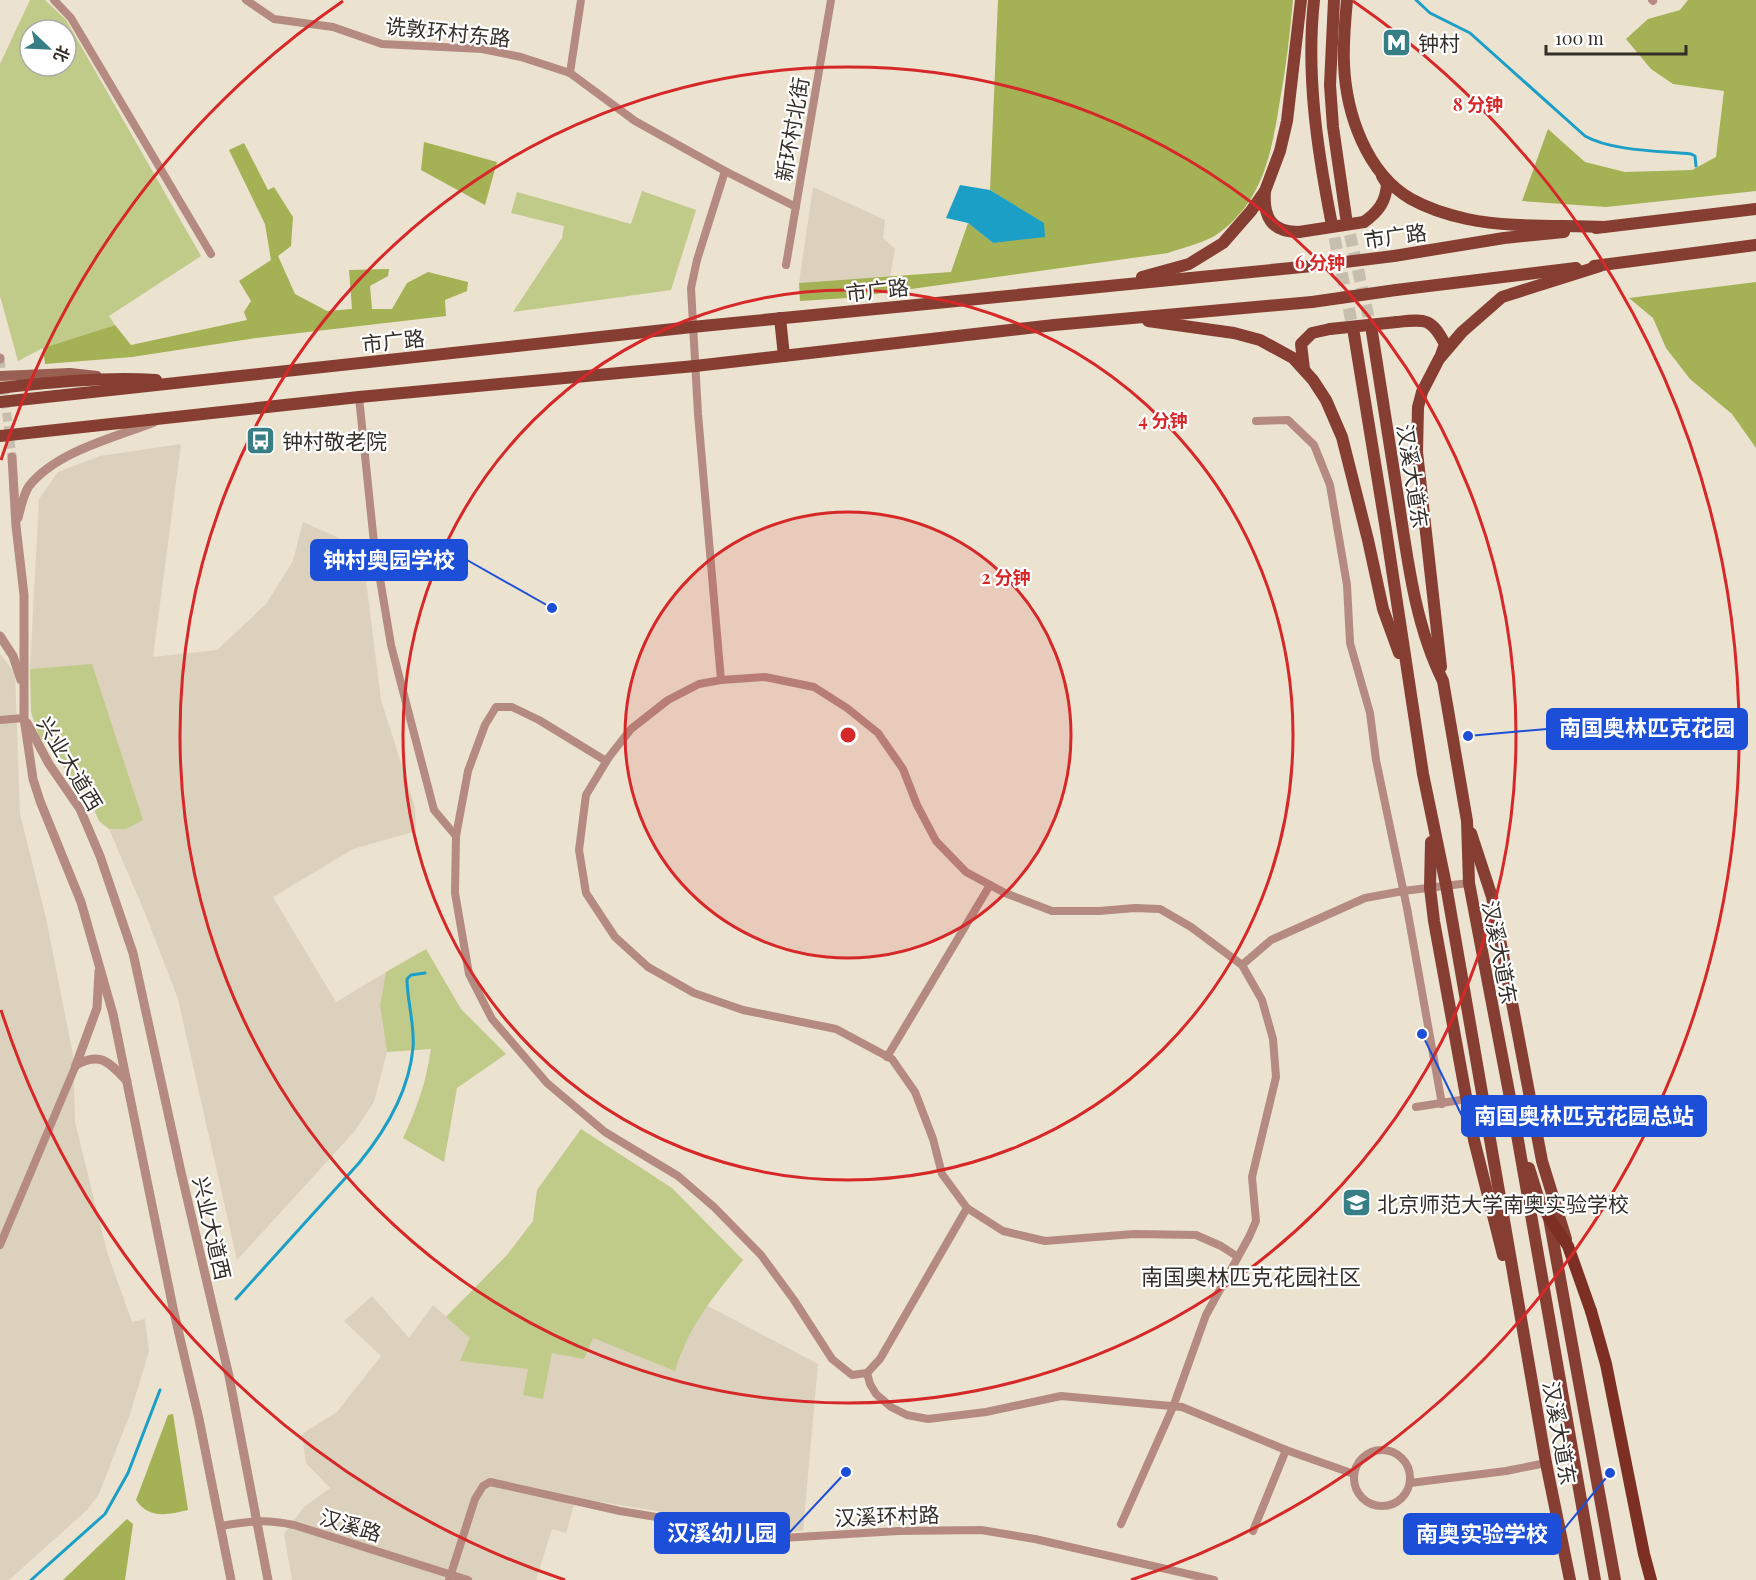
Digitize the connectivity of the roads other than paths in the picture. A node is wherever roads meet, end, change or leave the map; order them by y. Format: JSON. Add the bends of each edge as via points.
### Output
{"nodes":[{"id":1,"x":54,"y":0,"type":"edge"},
{"id":2,"x":246,"y":0,"type":"edge"},
{"id":3,"x":581,"y":0,"type":"edge"},
{"id":4,"x":831,"y":0,"type":"edge"},
{"id":5,"x":1301,"y":0,"type":"edge"},
{"id":6,"x":1314,"y":0,"type":"edge"},
{"id":7,"x":1334,"y":0,"type":"edge"},
{"id":8,"x":1347,"y":0,"type":"edge"},
{"id":9,"x":570,"y":73,"type":"junction"},
{"id":10,"x":1378,"y":168,"type":"junction"},
{"id":11,"x":725,"y":171,"type":"junction"},
{"id":12,"x":1265,"y":190,"type":"junction"},
{"id":13,"x":796,"y":207,"type":"junction"},
{"id":14,"x":1756,"y":209,"type":"edge"},
{"id":15,"x":1346,"y":217,"type":"tunnel mouth"},
{"id":16,"x":1330,"y":220,"type":"tunnel mouth"},
{"id":17,"x":1604,"y":227,"type":"junction"},
{"id":18,"x":1756,"y":244,"type":"edge"},
{"id":19,"x":211,"y":254,"type":"dead end"},
{"id":20,"x":786,"y":265,"type":"dead end"},
{"id":21,"x":1600,"y":266,"type":"junction"},
{"id":22,"x":1109,"y":286,"type":"junction"},
{"id":23,"x":780,"y":318,"type":"junction"},
{"id":24,"x":1126,"y":318,"type":"junction"},
{"id":25,"x":692,"y":327,"type":"junction"},
{"id":26,"x":1372,"y":332,"type":"tunnel mouth"},
{"id":27,"x":1354,"y":334,"type":"tunnel mouth"},
{"id":28,"x":784,"y":356,"type":"junction"},
{"id":29,"x":1439,"y":359,"type":"junction"},
{"id":30,"x":695,"y":366,"type":"junction"},
{"id":31,"x":1304,"y":369,"type":"junction"},
{"id":32,"x":0,"y":376,"type":"edge"},
{"id":33,"x":124,"y":378,"type":"junction"},
{"id":34,"x":194,"y":382,"type":"junction"},
{"id":35,"x":0,"y":388,"type":"edge"},
{"id":36,"x":359,"y":397,"type":"junction"},
{"id":37,"x":0,"y":402,"type":"edge"},
{"id":38,"x":164,"y":418,"type":"junction"},
{"id":39,"x":1256,"y":420,"type":"dead end"},
{"id":40,"x":0,"y":436,"type":"edge"},
{"id":41,"x":12,"y":457,"type":"tunnel mouth"},
{"id":42,"x":16,"y":526,"type":"junction"},
{"id":43,"x":0,"y":636,"type":"edge"},
{"id":44,"x":1408,"y":678,"type":"junction"},
{"id":45,"x":721,"y":680,"type":"junction"},
{"id":46,"x":1443,"y":681,"type":"junction"},
{"id":47,"x":23,"y":688,"type":"junction"},
{"id":48,"x":24,"y":718,"type":"junction"},
{"id":49,"x":0,"y":720,"type":"edge"},
{"id":50,"x":606,"y":762,"type":"junction"},
{"id":51,"x":1467,"y":821,"type":"junction"},
{"id":52,"x":1432,"y":823,"type":"junction"},
{"id":53,"x":456,"y":836,"type":"junction"},
{"id":54,"x":1468,"y":883,"type":"junction"},
{"id":55,"x":990,"y":885,"type":"junction"},
{"id":56,"x":1446,"y":885,"type":"junction"},
{"id":57,"x":1430,"y":888,"type":"junction"},
{"id":58,"x":1403,"y":891,"type":"junction"},
{"id":59,"x":97,"y":951,"type":"junction"},
{"id":60,"x":1242,"y":965,"type":"junction"},
{"id":61,"x":1485,"y":974,"type":"junction"},
{"id":62,"x":1462,"y":978,"type":"junction"},
{"id":63,"x":887,"y":1057,"type":"junction"},
{"id":64,"x":76,"y":1065,"type":"junction"},
{"id":65,"x":1506,"y":1079,"type":"junction"},
{"id":66,"x":128,"y":1082,"type":"junction"},
{"id":67,"x":1467,"y":1099,"type":"junction"},
{"id":68,"x":1442,"y":1104,"type":"junction"},
{"id":69,"x":1416,"y":1107,"type":"dead end"},
{"id":70,"x":968,"y":1208,"type":"junction"},
{"id":71,"x":1550,"y":1218,"type":"junction"},
{"id":72,"x":0,"y":1245,"type":"edge"},
{"id":73,"x":1568,"y":1246,"type":"junction"},
{"id":74,"x":1238,"y":1257,"type":"junction"},
{"id":75,"x":1518,"y":1302,"type":"junction"},
{"id":76,"x":867,"y":1373,"type":"junction"},
{"id":77,"x":1173,"y":1407,"type":"junction"},
{"id":78,"x":1286,"y":1450,"type":"junction"},
{"id":79,"x":1546,"y":1463,"type":"junction"},
{"id":80,"x":1354,"y":1474,"type":"junction"},
{"id":81,"x":1410,"y":1483,"type":"junction"},
{"id":82,"x":256,"y":1520,"type":"junction"},
{"id":83,"x":1121,"y":1524,"type":"dead end"},
{"id":84,"x":220,"y":1526,"type":"junction"},
{"id":85,"x":1253,"y":1531,"type":"dead end"},
{"id":86,"x":450,"y":1577,"type":"edge"},
{"id":87,"x":231,"y":1580,"type":"edge"},
{"id":88,"x":268,"y":1580,"type":"edge"},
{"id":89,"x":468,"y":1580,"type":"edge"},
{"id":90,"x":1214,"y":1580,"type":"edge"},
{"id":91,"x":1570,"y":1580,"type":"edge"},
{"id":92,"x":1595,"y":1580,"type":"edge"},
{"id":93,"x":1615,"y":1580,"type":"edge"},
{"id":94,"x":1651,"y":1580,"type":"edge"}],
"edges":[{"from":1,"to":19,"type":"street","via":[[70,18]]},
{"from":2,"to":9,"type":"street","name":"诜敦环村东路","via":[[274,19],[333,27],[382,44],[482,49]]},
{"from":3,"to":9,"type":"street"},
{"from":4,"to":13,"type":"street","name":"新环村北街"},
{"from":5,"to":12,"type":"main road","via":[[1287,121]]},
{"from":6,"to":16,"type":"main road","via":[[1311,49],[1315,132]]},
{"from":7,"to":15,"type":"main road","via":[[1331,96]]},
{"from":8,"to":10,"type":"main road","via":[[1344,66],[1350,100],[1365,148]]},
{"from":9,"to":11,"type":"street","name":"诜敦环村东路","via":[[635,121]]},
{"from":10,"to":12,"type":"main road","bridge":true,"via":[[1387,184],[1386,192],[1381,207],[1364,222],[1286,232],[1273,224],[1264,206]]},
{"from":10,"to":17,"type":"main road","via":[[1411,199],[1467,219]]},
{"from":11,"to":13,"type":"street","name":"诜敦环村东路"},
{"from":11,"to":25,"type":"street","via":[[691,288]]},
{"from":12,"to":22,"type":"main road","via":[[1223,243],[1189,264]]},
{"from":13,"to":20,"type":"street","name":"新环村北街"},
{"from":14,"to":17,"type":"main road","name":"市广路"},
{"from":17,"to":22,"type":"main road","name":"市广路","bridge":true,"via":[[1312,266]]},
{"from":18,"to":21,"type":"main road"},
{"from":21,"to":24,"type":"main road","bridge":true,"via":[[1312,302]]},
{"from":21,"to":29,"type":"main road","via":[[1502,297],[1462,332]]},
{"from":22,"to":23,"type":"main road","name":"市广路"},
{"from":23,"to":25,"type":"main road","name":"市广路"},
{"from":23,"to":28,"type":"main road"},
{"from":24,"to":28,"type":"main road"},
{"from":24,"to":31,"type":"main road","via":[[1260,340],[1293,358]]},
{"from":25,"to":30,"type":"street"},
{"from":25,"to":34,"type":"main road","name":"市广路"},
{"from":26,"to":46,"type":"main road","name":"汉溪大道东","via":[[1420,618]]},
{"from":27,"to":44,"type":"main road","name":"汉溪大道东"},
{"from":28,"to":30,"type":"main road"},
{"from":29,"to":31,"type":"main road","bridge":true,"via":[[1444,344],[1432,324],[1417,320],[1312,333],[1301,344]]},
{"from":29,"to":46,"type":"main road","via":[[1418,407],[1417,452]]},
{"from":30,"to":36,"type":"main road"},
{"from":30,"to":45,"type":"street"},
{"from":31,"to":44,"type":"main road","via":[[1326,400],[1339,428],[1383,609]]},
{"from":32,"to":33,"type":"main road","via":[[70,373]]},
{"from":33,"to":34,"type":"main road"},
{"from":33,"to":35,"type":"main road"},
{"from":34,"to":37,"type":"main road","name":"市广路"},
{"from":36,"to":38,"type":"main road"},
{"from":36,"to":53,"type":"street","via":[[374,543],[391,645],[434,810]]},
{"from":38,"to":40,"type":"main road"},
{"from":38,"to":42,"type":"street","via":[[90,446],[45,472],[29,487]]},
{"from":39,"to":58,"type":"street","via":[[1288,420],[1314,445],[1330,485],[1347,585],[1350,643],[1370,714]]},
{"from":41,"to":42,"type":"street"},
{"from":42,"to":47,"type":"street","via":[[24,595]]},
{"from":43,"to":47,"type":"street","via":[[13,656]]},
{"from":44,"to":52,"type":"main road","name":"汉溪大道东"},
{"from":45,"to":50,"type":"street","via":[[699,684],[668,700],[632,729]]},
{"from":45,"to":55,"type":"street","via":[[765,677],[814,687],[847,708],[878,733],[903,769],[936,841],[966,872]]},
{"from":46,"to":51,"type":"main road","name":"汉溪大道东"},
{"from":47,"to":48,"type":"street"},
{"from":48,"to":49,"type":"street"},
{"from":48,"to":59,"type":"street","name":"兴业大道西","via":[[33,779]]},
{"from":48,"to":82,"type":"street","name":"兴业大道西","via":[[48,764],[80,809],[133,952],[229,1376]]},
{"from":50,"to":53,"type":"street","via":[[539,720],[512,707],[496,707],[468,771]]},
{"from":50,"to":63,"type":"street","via":[[586,795],[579,850],[586,893],[615,937],[648,967],[694,993],[743,1010],[836,1029]]},
{"from":51,"to":54,"type":"main road","name":"汉溪大道东"},
{"from":51,"to":73,"type":"main road","via":[[1492,897],[1542,1161]]},
{"from":52,"to":56,"type":"main road","name":"汉溪大道东"},
{"from":52,"to":57,"type":"main road"},
{"from":53,"to":76,"type":"street","via":[[455,893],[469,974],[492,1019],[548,1083],[605,1132],[678,1176],[714,1207],[761,1255],[832,1359],[852,1375]]},
{"from":54,"to":56,"type":"street"},
{"from":54,"to":61,"type":"main road","name":"汉溪大道东"},
{"from":55,"to":60,"type":"street","via":[[1052,910],[1160,909]]},
{"from":55,"to":63,"type":"street"},
{"from":56,"to":57,"type":"street"},
{"from":56,"to":62,"type":"main road","name":"汉溪大道东"},
{"from":57,"to":58,"type":"street"},
{"from":57,"to":67,"type":"main road"},
{"from":58,"to":60,"type":"street","via":[[1365,898],[1271,940]]},
{"from":58,"to":68,"type":"street"},
{"from":59,"to":64,"type":"street","via":[[97,1008]]},
{"from":59,"to":66,"type":"street","name":"兴业大道西"},
{"from":60,"to":74,"type":"street","via":[[1262,1000],[1273,1040],[1276,1077],[1252,1177],[1256,1221]]},
{"from":61,"to":62,"type":"main road"},
{"from":61,"to":65,"type":"main road","name":"汉溪大道东"},
{"from":62,"to":75,"type":"main road","name":"汉溪大道东"},
{"from":63,"to":70,"type":"street","via":[[915,1092],[942,1174]]},
{"from":64,"to":66,"type":"street","via":[[94,1058],[102,1060]]},
{"from":64,"to":72,"type":"street"},
{"from":65,"to":71,"type":"main road","via":[[1538,1197]]},
{"from":65,"to":92,"type":"main road","name":"汉溪大道东"},
{"from":66,"to":84,"type":"street","name":"兴业大道西"},
{"from":67,"to":68,"type":"street"},
{"from":67,"to":75,"type":"main road","via":[[1481,1173]]},
{"from":68,"to":69,"type":"street"},
{"from":70,"to":74,"type":"street","via":[[1003,1231],[1046,1241],[1134,1234],[1196,1235]]},
{"from":70,"to":76,"type":"street","via":[[880,1359]]},
{"from":71,"to":73,"type":"highway"},
{"from":71,"to":93,"type":"main road"},
{"from":73,"to":94,"type":"highway","bridge":true,"via":[[1606,1364]]},
{"from":74,"to":77,"type":"street","via":[[1206,1316]]},
{"from":75,"to":79,"type":"main road","name":"汉溪大道东"},
{"from":76,"to":77,"type":"street","via":[[876,1394],[891,1407],[928,1419],[986,1412],[1060,1396]]},
{"from":77,"to":78,"type":"street","via":[[1182,1407]]},
{"from":77,"to":83,"type":"street"},
{"from":78,"to":80,"type":"street"},
{"from":78,"to":85,"type":"street"},
{"from":79,"to":81,"type":"street"},
{"from":79,"to":91,"type":"main road","name":"汉溪大道东"},
{"from":80,"to":81,"type":"street","via":[[1360,1494],[1375,1505],[1393,1504],[1401,1499]]},
{"from":80,"to":81,"type":"street","via":[[1368,1454],[1386,1450],[1407,1465]]},
{"from":82,"to":84,"type":"street","name":"汉溪路"},
{"from":82,"to":86,"type":"street","name":"汉溪路","via":[[294,1525]]},
{"from":82,"to":88,"type":"street","name":"兴业大道西"},
{"from":84,"to":87,"type":"street","name":"兴业大道西"},
{"from":86,"to":89,"type":"street","name":"汉溪路"},
{"from":86,"to":90,"type":"street","name":"汉溪环村路","via":[[475,1499],[490,1482],[620,1511],[782,1538],[981,1530]]}]}
